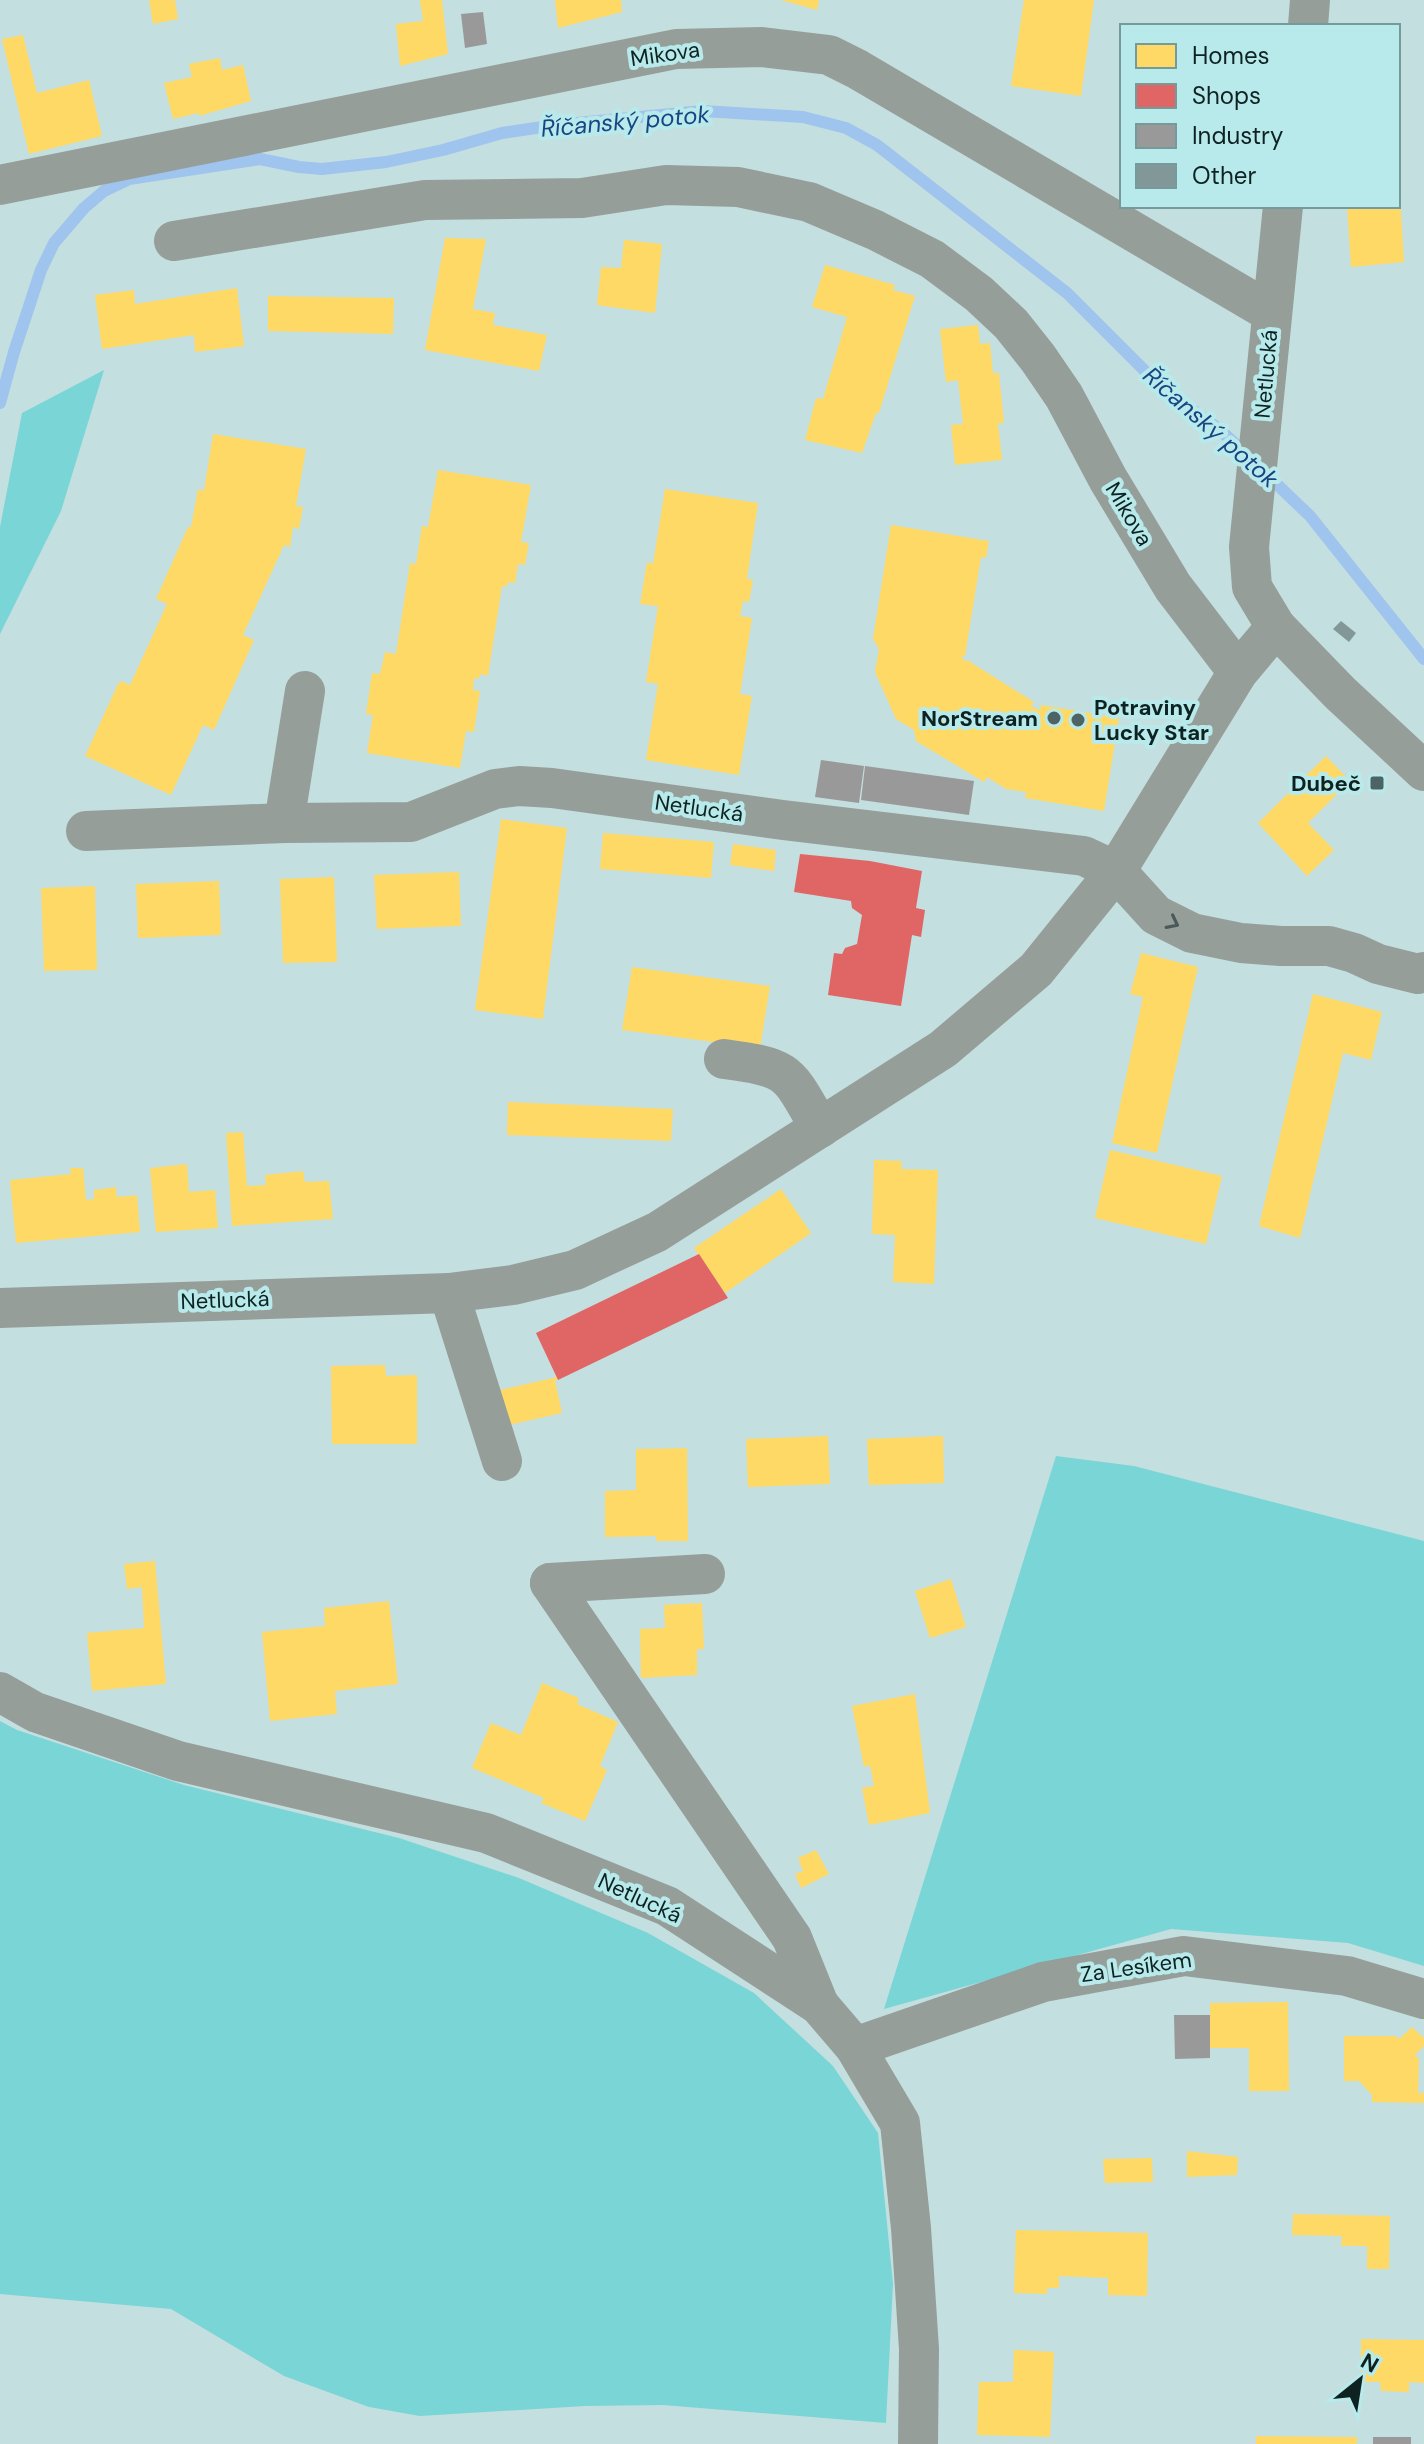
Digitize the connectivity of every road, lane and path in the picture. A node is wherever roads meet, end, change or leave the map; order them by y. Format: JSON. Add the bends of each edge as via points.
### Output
{"nodes":[{"id":1,"x":1310,"y":0,"type":"edge"},
{"id":2,"x":1308,"y":24,"type":"edge"},
{"id":3,"x":0,"y":185,"type":"edge"},
{"id":4,"x":1283,"y":208,"type":"edge"},
{"id":5,"x":174,"y":241,"type":"dead end"},
{"id":6,"x":1272,"y":313,"type":"junction"},
{"id":7,"x":1276,"y":627,"type":"junction"},
{"id":8,"x":1238,"y":672,"type":"junction"},
{"id":9,"x":305,"y":691,"type":"dead end"},
{"id":10,"x":1424,"y":771,"type":"edge"},
{"id":11,"x":284,"y":823,"type":"junction"},
{"id":12,"x":86,"y":831,"type":"dead end"},
{"id":13,"x":1116,"y":871,"type":"junction"},
{"id":14,"x":1422,"y":975,"type":"edge"},
{"id":15,"x":724,"y":1059,"type":"dead end"},
{"id":16,"x":820,"y":1128,"type":"junction"},
{"id":17,"x":449,"y":1293,"type":"junction"},
{"id":18,"x":0,"y":1308,"type":"edge"},
{"id":19,"x":502,"y":1461,"type":"dead end"},
{"id":20,"x":705,"y":1574,"type":"dead end"},
{"id":21,"x":0,"y":1692,"type":"edge"},
{"id":22,"x":1424,"y":1999,"type":"edge"},
{"id":23,"x":819,"y":2005,"type":"junction"},
{"id":24,"x":855,"y":2047,"type":"junction"},
{"id":25,"x":918,"y":2444,"type":"edge"}],
"edges":[{"from":1,"to":2,"type":"street"},
{"from":3,"to":6,"type":"street","name":"Mikova","via":[[676,49],[762,47],[829,55],[857,69]]},
{"from":4,"to":6,"type":"street","name":"Netlucká"},
{"from":5,"to":8,"type":"street","name":"Mikova","via":[[425,200],[582,198],[666,185],[738,187],[809,202],[932,259],[1011,324],[1064,396],[1173,587]]},
{"from":6,"to":7,"type":"street","name":"Netlucká","via":[[1249,547],[1252,587]]},
{"from":7,"to":8,"type":"street","name":"Netlucká"},
{"from":7,"to":10,"type":"street"},
{"from":8,"to":13,"type":"street","name":"Netlucká"},
{"from":9,"to":11,"type":"street"},
{"from":11,"to":12,"type":"street","name":"Netlucká"},
{"from":11,"to":13,"type":"street","name":"Netlucká","via":[[411,822],[495,789],[519,786],[1084,856]]},
{"from":13,"to":14,"type":"street","name":"Netlucká","one_way":true,"via":[[1156,915],[1192,933],[1241,943],[1329,946]]},
{"from":13,"to":16,"type":"street","name":"Netlucká","via":[[1036,970],[943,1049]]},
{"from":15,"to":16,"type":"street","via":[[784,1073]]},
{"from":16,"to":17,"type":"street","name":"Netlucká","via":[[657,1232],[575,1270]]},
{"from":17,"to":18,"type":"street","name":"Netlucká"},
{"from":17,"to":19,"type":"street"},
{"from":20,"to":23,"type":"street","via":[[550,1583],[792,1938]]},
{"from":21,"to":23,"type":"street","name":"Netlucká","via":[[35,1712],[178,1761],[486,1833],[667,1906]]},
{"from":22,"to":24,"type":"street","name":"Za Lesíkem","via":[[1347,1976],[1184,1956],[1043,1982]]},
{"from":23,"to":24,"type":"street","name":"Netlucká"},
{"from":24,"to":25,"type":"street","name":"Netlucká","via":[[900,2123],[919,2349]]}]}
